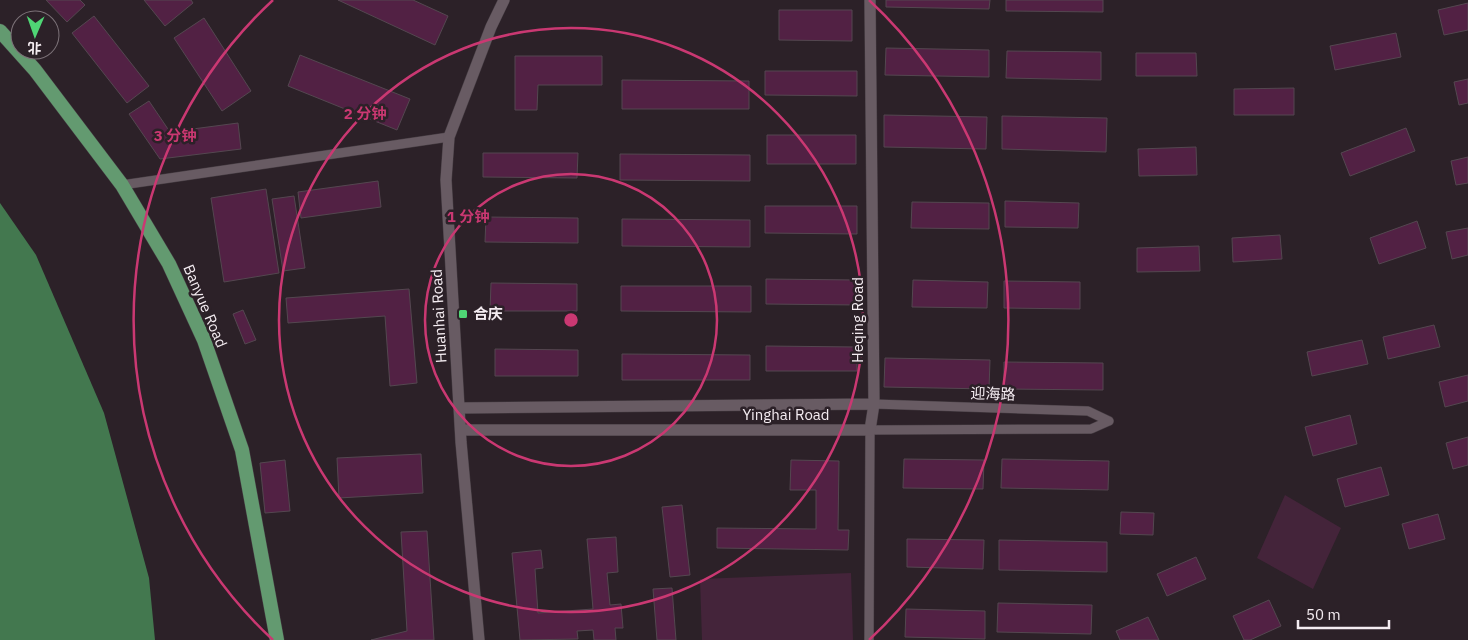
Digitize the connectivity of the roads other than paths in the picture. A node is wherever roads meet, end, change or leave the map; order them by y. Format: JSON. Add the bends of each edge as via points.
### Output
{"nodes":[{"id":1,"x":504,"y":0,"type":"edge"},
{"id":2,"x":870,"y":0,"type":"edge"},
{"id":3,"x":0,"y":31,"type":"edge"},
{"id":4,"x":449,"y":137,"type":"junction"},
{"id":5,"x":122,"y":185,"type":"junction"},
{"id":6,"x":874,"y":404,"type":"junction"},
{"id":7,"x":459,"y":408,"type":"junction"},
{"id":8,"x":461,"y":430,"type":"junction"},
{"id":9,"x":870,"y":430,"type":"junction"},
{"id":10,"x":277,"y":640,"type":"edge"},
{"id":11,"x":479,"y":640,"type":"edge"},
{"id":12,"x":869,"y":640,"type":"edge"}],
"edges":[{"from":1,"to":4,"type":"street","name":"Huanhai Road"},
{"from":2,"to":6,"type":"street","name":"Heqing Road"},
{"from":3,"to":5,"type":"main road","name":"Banyue Road","via":[[35,70]]},
{"from":4,"to":5,"type":"street"},
{"from":4,"to":7,"type":"street","name":"Huanhai Road","via":[[446,180]]},
{"from":5,"to":10,"type":"main road","name":"Banyue Road","via":[[169,264],[200,332],[242,450]]},
{"from":6,"to":7,"type":"street","name":"Yinghai Road"},
{"from":6,"to":9,"type":"street","name":"Heqing Road"},
{"from":6,"to":9,"type":"street","name":"Yinghai Road","via":[[1088,411],[1109,420],[1091,429]]},
{"from":7,"to":8,"type":"street","name":"Huanhai Road"},
{"from":8,"to":9,"type":"street","name":"Yinghai Road"},
{"from":8,"to":11,"type":"street","name":"Huanhai Road"},
{"from":9,"to":12,"type":"street","name":"Heqing Road"}]}
